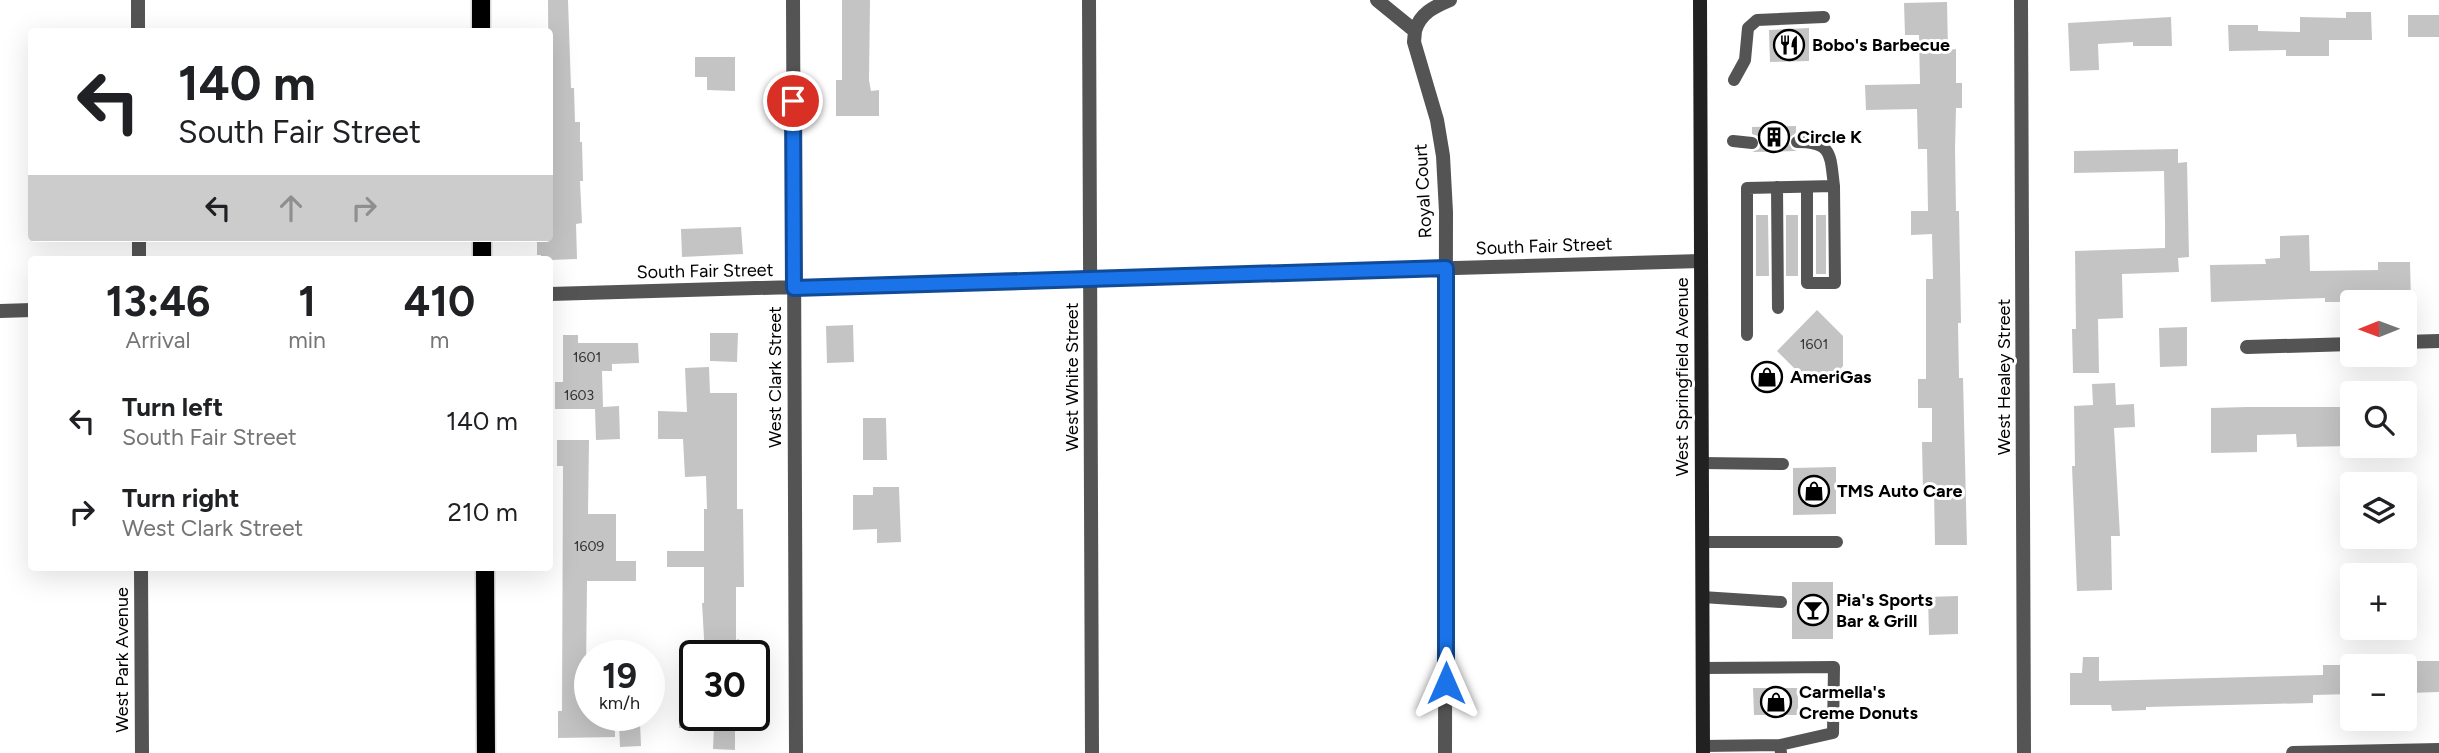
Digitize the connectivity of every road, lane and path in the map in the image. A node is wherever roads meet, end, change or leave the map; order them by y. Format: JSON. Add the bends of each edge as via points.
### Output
{"nodes":[{"id":1,"x":138,"y":0,"type":"edge"},
{"id":2,"x":481,"y":0,"type":"edge"},
{"id":3,"x":793,"y":0,"type":"edge"},
{"id":4,"x":1089,"y":0,"type":"edge"},
{"id":5,"x":1377,"y":0,"type":"edge"},
{"id":6,"x":1450,"y":0,"type":"edge"},
{"id":7,"x":1700,"y":0,"type":"edge"},
{"id":8,"x":2021,"y":0,"type":"edge"},
{"id":9,"x":1824,"y":17,"type":"dead end"},
{"id":10,"x":138,"y":28,"type":"edge"},
{"id":11,"x":481,"y":28,"type":"edge"},
{"id":12,"x":1415,"y":31,"type":"junction"},
{"id":13,"x":1734,"y":80,"type":"dead end"},
{"id":14,"x":1733,"y":141,"type":"dead end"},
{"id":15,"x":1797,"y":142,"type":"dead end"},
{"id":16,"x":1752,"y":143,"type":"dead end"},
{"id":17,"x":1777,"y":187,"type":"junction"},
{"id":18,"x":1807,"y":187,"type":"junction"},
{"id":19,"x":1834,"y":187,"type":"junction"},
{"id":20,"x":1700,"y":261,"type":"junction"},
{"id":21,"x":1446,"y":268,"type":"junction"},
{"id":22,"x":1091,"y":279,"type":"junction"},
{"id":23,"x":794,"y":288,"type":"junction"},
{"id":24,"x":553,"y":294,"type":"edge"},
{"id":25,"x":1778,"y":308,"type":"dead end"},
{"id":26,"x":28,"y":310,"type":"edge"},
{"id":27,"x":0,"y":311,"type":"edge"},
{"id":28,"x":1747,"y":335,"type":"dead end"},
{"id":29,"x":2439,"y":341,"type":"edge"},
{"id":30,"x":2417,"y":342,"type":"edge"},
{"id":31,"x":2340,"y":344,"type":"edge"},
{"id":32,"x":2247,"y":347,"type":"dead end"},
{"id":33,"x":1701,"y":463,"type":"junction"},
{"id":34,"x":1783,"y":464,"type":"dead end"},
{"id":35,"x":1702,"y":542,"type":"junction"},
{"id":36,"x":1838,"y":542,"type":"dead end"},
{"id":37,"x":141,"y":571,"type":"edge"},
{"id":38,"x":485,"y":571,"type":"edge"},
{"id":39,"x":1702,"y":597,"type":"junction"},
{"id":40,"x":1781,"y":602,"type":"dead end"},
{"id":41,"x":1702,"y":668,"type":"junction"},
{"id":42,"x":1703,"y":749,"type":"edge"},
{"id":43,"x":1781,"y":749,"type":"edge"},
{"id":44,"x":2439,"y":750,"type":"edge"},
{"id":45,"x":2400,"y":752,"type":"edge"},
{"id":46,"x":142,"y":753,"type":"edge"},
{"id":47,"x":486,"y":753,"type":"edge"},
{"id":48,"x":796,"y":753,"type":"edge"},
{"id":49,"x":1092,"y":753,"type":"edge"},
{"id":50,"x":1445,"y":753,"type":"edge"},
{"id":51,"x":2024,"y":753,"type":"edge"},
{"id":52,"x":2293,"y":753,"type":"edge"}],
"edges":[{"from":1,"to":10,"type":"street"},
{"from":2,"to":11,"type":"main road"},
{"from":3,"to":23,"type":"street","name":"West Clark Street"},
{"from":4,"to":22,"type":"street","name":"West White Street"},
{"from":5,"to":12,"type":"street"},
{"from":6,"to":12,"type":"street","via":[[1431,8]]},
{"from":7,"to":20,"type":"main road","name":"West Springfield Avenue"},
{"from":8,"to":51,"type":"street","name":"West Healey Street"},
{"from":9,"to":13,"type":"lane","via":[[1757,20],[1748,28],[1745,60]]},
{"from":12,"to":21,"type":"street","name":"Royal Court","via":[[1443,156]]},
{"from":14,"to":16,"type":"lane"},
{"from":15,"to":19,"type":"lane","via":[[1824,146]]},
{"from":17,"to":18,"type":"lane"},
{"from":17,"to":25,"type":"lane"},
{"from":17,"to":28,"type":"lane","via":[[1747,188]]},
{"from":18,"to":19,"type":"lane"},
{"from":18,"to":19,"type":"lane","via":[[1807,283],[1835,283]]},
{"from":20,"to":21,"type":"street","name":"South Fair Street"},
{"from":20,"to":33,"type":"main road","name":"West Springfield Avenue"},
{"from":21,"to":22,"type":"street","name":"South Fair Street"},
{"from":21,"to":50,"type":"street","name":"Royal Court"},
{"from":22,"to":23,"type":"street","name":"South Fair Street"},
{"from":22,"to":49,"type":"street","name":"West White Street"},
{"from":23,"to":24,"type":"street","name":"South Fair Street"},
{"from":23,"to":48,"type":"street","name":"West Clark Street"},
{"from":26,"to":27,"type":"street"},
{"from":29,"to":30,"type":"street"},
{"from":31,"to":32,"type":"street"},
{"from":33,"to":34,"type":"lane"},
{"from":33,"to":35,"type":"main road","name":"West Springfield Avenue"},
{"from":35,"to":36,"type":"lane"},
{"from":35,"to":39,"type":"main road","name":"West Springfield Avenue"},
{"from":37,"to":46,"type":"street","name":"West Park Avenue"},
{"from":38,"to":47,"type":"main road"},
{"from":39,"to":40,"type":"lane"},
{"from":39,"to":41,"type":"main road","name":"West Springfield Avenue"},
{"from":41,"to":42,"type":"main road","name":"West Springfield Avenue"},
{"from":41,"to":43,"type":"lane","via":[[1834,667],[1833,733]]},
{"from":42,"to":43,"type":"lane"},
{"from":44,"to":45,"type":"street"},
{"from":45,"to":52,"type":"street"}]}
